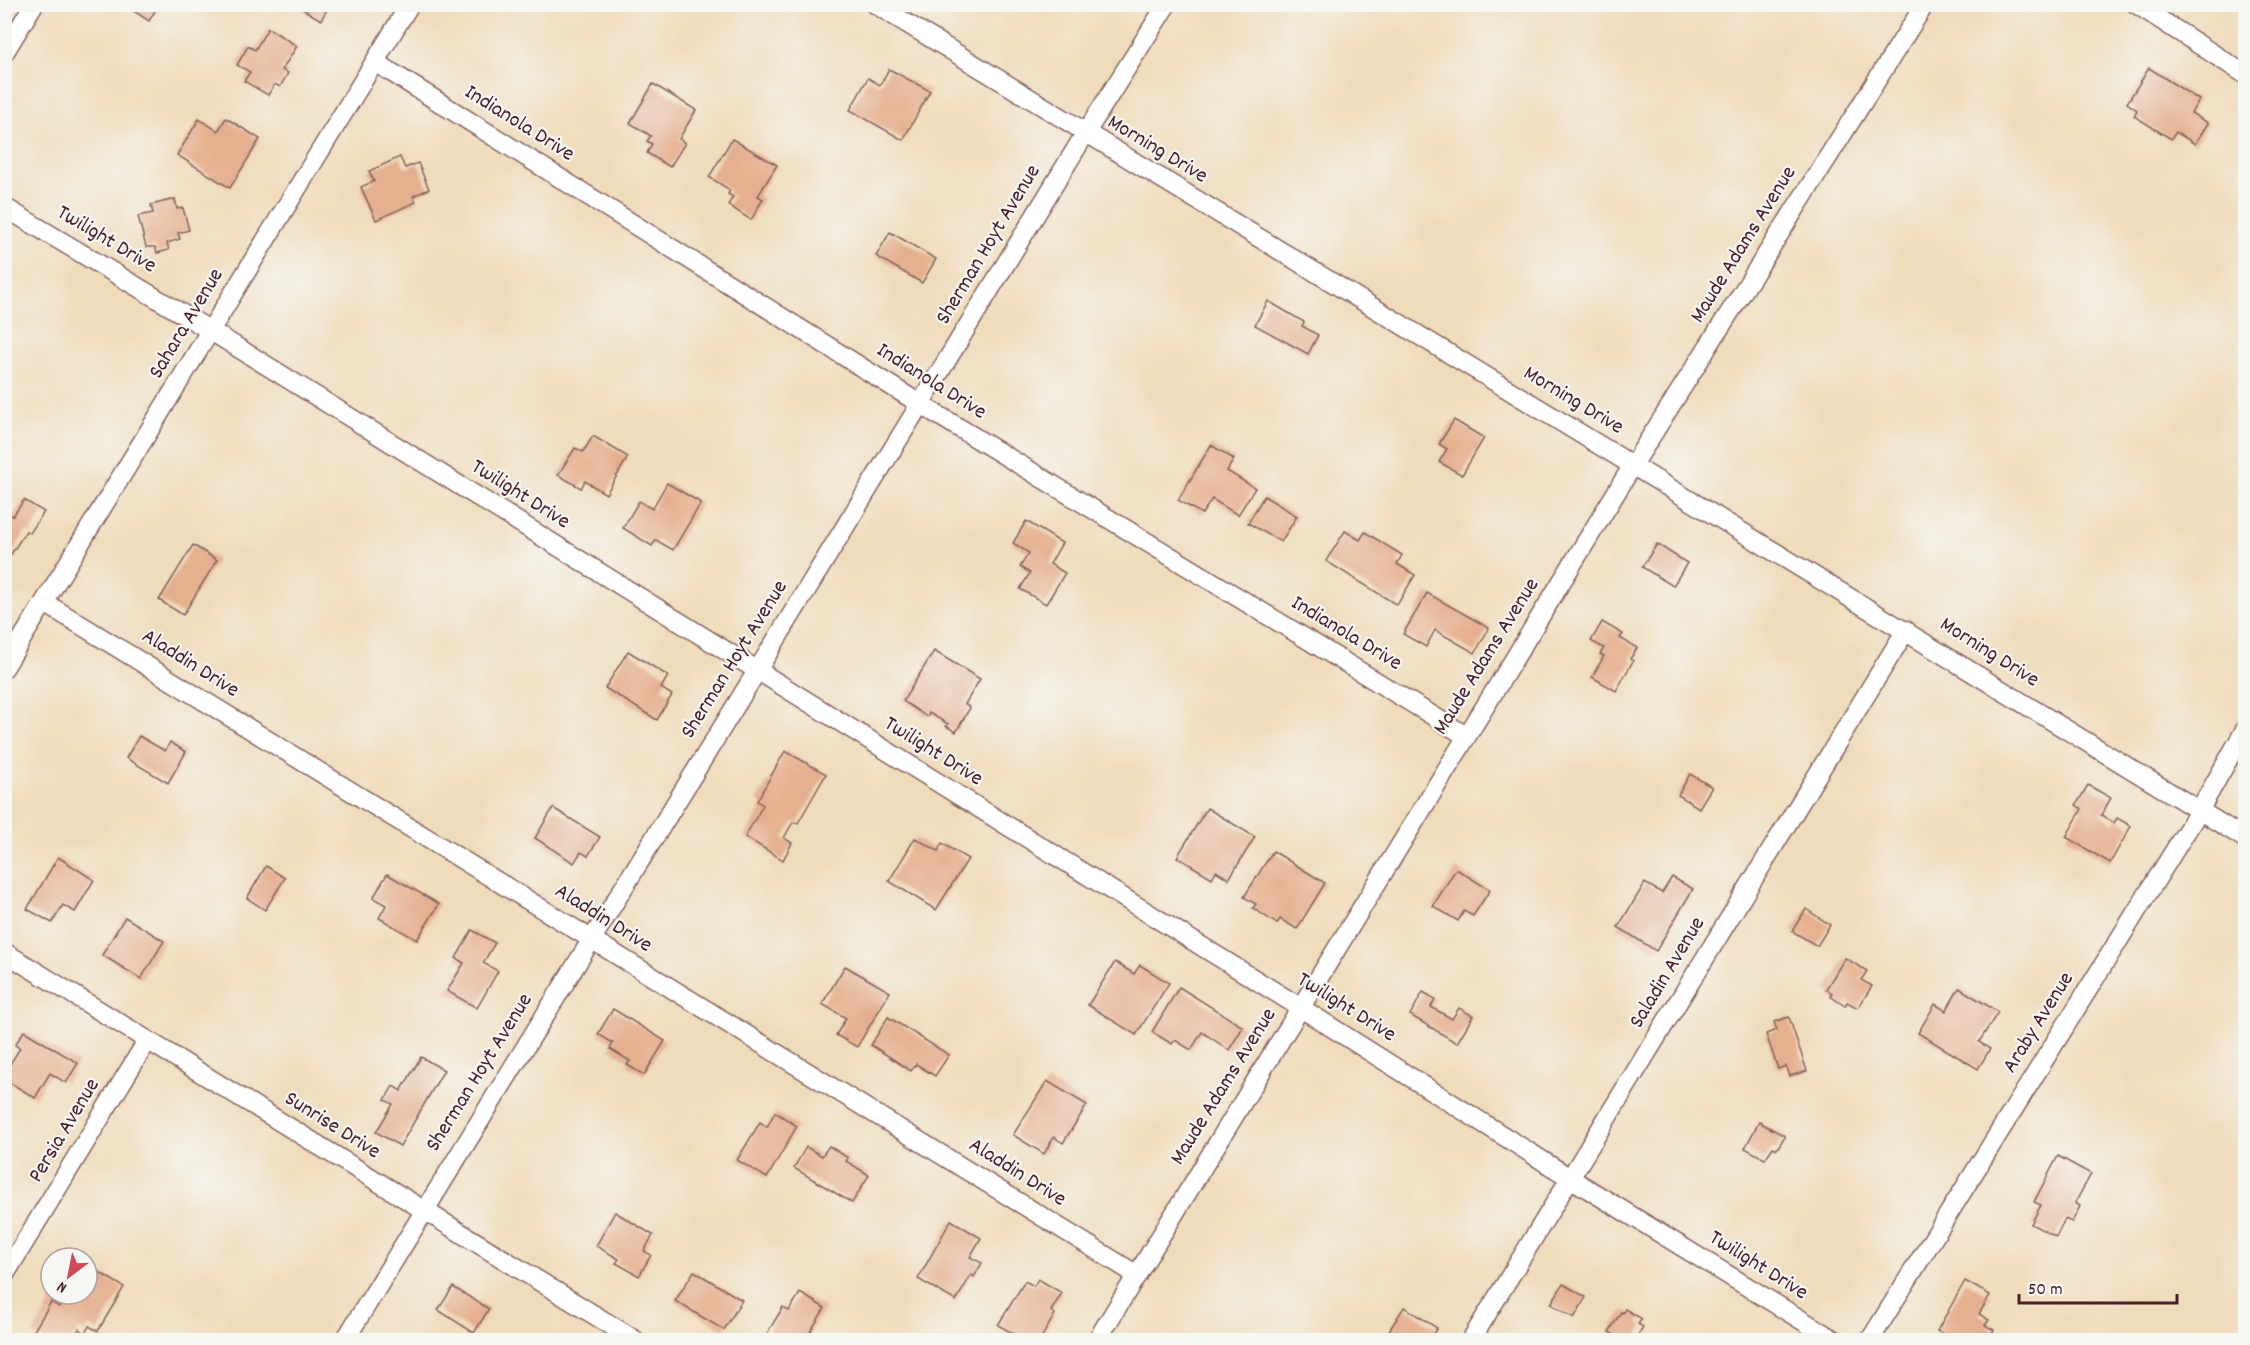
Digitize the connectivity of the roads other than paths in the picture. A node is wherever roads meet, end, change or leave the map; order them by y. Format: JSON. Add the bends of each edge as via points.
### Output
{"nodes":[{"id":1,"x":34,"y":4,"type":"edge"},
{"id":2,"x":410,"y":4,"type":"edge"},
{"id":3,"x":875,"y":4,"type":"edge"},
{"id":4,"x":1167,"y":4,"type":"edge"},
{"id":5,"x":1925,"y":4,"type":"edge"},
{"id":6,"x":2136,"y":4,"type":"edge"},
{"id":7,"x":4,"y":53,"type":"edge"},
{"id":8,"x":375,"y":62,"type":"junction"},
{"id":9,"x":2246,"y":75,"type":"edge"},
{"id":10,"x":1085,"y":134,"type":"junction"},
{"id":11,"x":4,"y":207,"type":"edge"},
{"id":12,"x":211,"y":331,"type":"junction"},
{"id":13,"x":920,"y":404,"type":"junction"},
{"id":14,"x":1633,"y":465,"type":"junction"},
{"id":15,"x":45,"y":603,"type":"junction"},
{"id":16,"x":1906,"y":630,"type":"junction"},
{"id":17,"x":4,"y":669,"type":"edge"},
{"id":18,"x":757,"y":671,"type":"junction"},
{"id":19,"x":2246,"y":728,"type":"edge"},
{"id":20,"x":1466,"y":736,"type":"junction"},
{"id":21,"x":2199,"y":811,"type":"junction"},
{"id":22,"x":2246,"y":839,"type":"edge"},
{"id":23,"x":591,"y":940,"type":"junction"},
{"id":24,"x":4,"y":952,"type":"edge"},
{"id":25,"x":1301,"y":1008,"type":"junction"},
{"id":26,"x":147,"y":1041,"type":"junction"},
{"id":27,"x":1570,"y":1178,"type":"junction"},
{"id":28,"x":423,"y":1211,"type":"junction"},
{"id":29,"x":1137,"y":1275,"type":"junction"},
{"id":30,"x":4,"y":1276,"type":"edge"},
{"id":31,"x":345,"y":1341,"type":"edge"},
{"id":32,"x":634,"y":1341,"type":"edge"},
{"id":33,"x":1097,"y":1341,"type":"edge"},
{"id":34,"x":1471,"y":1341,"type":"edge"},
{"id":35,"x":1834,"y":1341,"type":"edge"},
{"id":36,"x":1870,"y":1341,"type":"edge"}],
"edges":[{"from":1,"to":7,"type":"street"},
{"from":2,"to":8,"type":"street","name":"Sahara Avenue"},
{"from":3,"to":10,"type":"street","name":"Morning Drive"},
{"from":4,"to":10,"type":"street","name":"Sherman Hoyt Avenue"},
{"from":5,"to":14,"type":"street","name":"Maude Adams Avenue"},
{"from":6,"to":9,"type":"street"},
{"from":8,"to":12,"type":"street","name":"Sahara Avenue"},
{"from":8,"to":13,"type":"street","name":"Indianola Drive"},
{"from":10,"to":13,"type":"street","name":"Sherman Hoyt Avenue"},
{"from":10,"to":14,"type":"street","name":"Morning Drive"},
{"from":11,"to":12,"type":"street","name":"Twilight Drive"},
{"from":12,"to":15,"type":"street","name":"Sahara Avenue"},
{"from":12,"to":18,"type":"street","name":"Twilight Drive"},
{"from":13,"to":18,"type":"street","name":"Sherman Hoyt Avenue"},
{"from":13,"to":20,"type":"street","name":"Indianola Drive"},
{"from":14,"to":16,"type":"street","name":"Morning Drive"},
{"from":14,"to":20,"type":"street","name":"Maude Adams Avenue"},
{"from":15,"to":17,"type":"street","name":"Sahara Avenue"},
{"from":15,"to":23,"type":"street","name":"Aladdin Drive"},
{"from":16,"to":21,"type":"street","name":"Morning Drive"},
{"from":16,"to":27,"type":"street","name":"Saladin Avenue"},
{"from":18,"to":23,"type":"street","name":"Sherman Hoyt Avenue"},
{"from":18,"to":25,"type":"street","name":"Twilight Drive"},
{"from":19,"to":21,"type":"street","name":"Araby Avenue"},
{"from":20,"to":25,"type":"street","name":"Maude Adams Avenue"},
{"from":21,"to":22,"type":"street","name":"Morning Drive"},
{"from":21,"to":36,"type":"street","name":"Araby Avenue"},
{"from":23,"to":28,"type":"street","name":"Sherman Hoyt Avenue"},
{"from":23,"to":29,"type":"street","name":"Aladdin Drive"},
{"from":24,"to":26,"type":"street","name":"Sunrise Drive"},
{"from":25,"to":27,"type":"street","name":"Twilight Drive"},
{"from":25,"to":29,"type":"street","name":"Maude Adams Avenue"},
{"from":26,"to":28,"type":"street","name":"Sunrise Drive"},
{"from":26,"to":30,"type":"street","name":"Persia Avenue"},
{"from":27,"to":34,"type":"street","name":"Saladin Avenue"},
{"from":27,"to":35,"type":"street","name":"Twilight Drive"},
{"from":28,"to":31,"type":"street","name":"Sherman Hoyt Avenue"},
{"from":28,"to":32,"type":"street","name":"Sunrise Drive"},
{"from":29,"to":33,"type":"street","name":"Maude Adams Avenue"}]}
